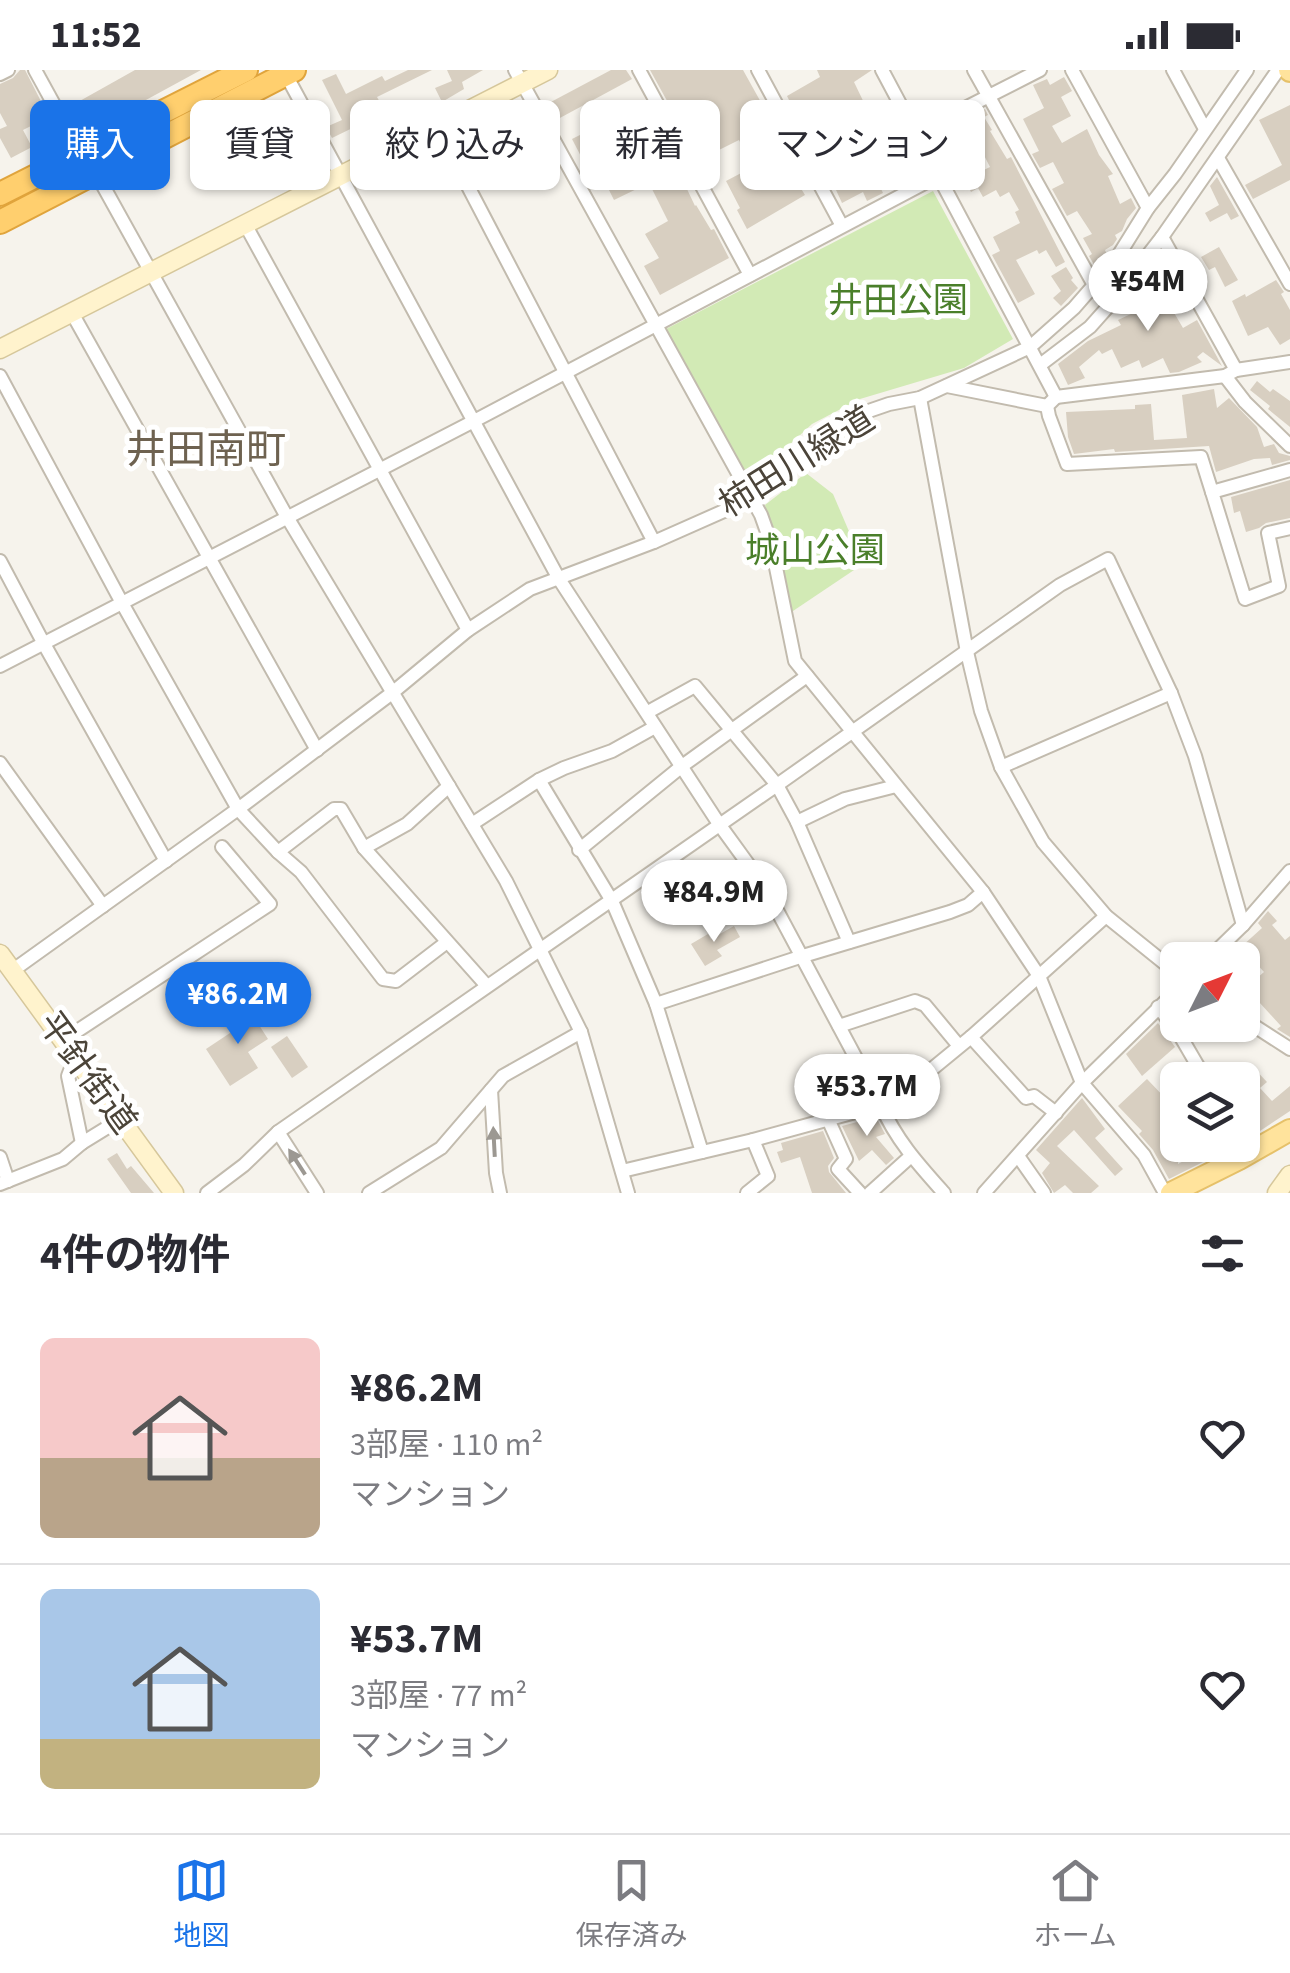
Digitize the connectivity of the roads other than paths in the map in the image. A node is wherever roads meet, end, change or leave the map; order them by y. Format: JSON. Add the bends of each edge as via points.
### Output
{"nodes":[{"id":1,"x":8,"y":70,"type":"edge"},
{"id":2,"x":34,"y":70,"type":"edge"},
{"id":3,"x":246,"y":70,"type":"edge"},
{"id":4,"x":548,"y":70,"type":"edge"},
{"id":5,"x":639,"y":70,"type":"edge"},
{"id":6,"x":758,"y":70,"type":"edge"},
{"id":7,"x":882,"y":70,"type":"edge"},
{"id":8,"x":974,"y":70,"type":"edge"},
{"id":9,"x":1040,"y":70,"type":"edge"},
{"id":10,"x":1072,"y":70,"type":"edge"},
{"id":11,"x":1174,"y":70,"type":"edge"},
{"id":12,"x":1247,"y":70,"type":"edge"},
{"id":13,"x":1278,"y":70,"type":"edge"},
{"id":14,"x":288,"y":71,"type":"edge"},
{"id":15,"x":0,"y":74,"type":"edge"},
{"id":16,"x":519,"y":77,"type":"edge"},
{"id":17,"x":988,"y":96,"type":"junction"},
{"id":18,"x":51,"y":100,"type":"edge"},
{"id":19,"x":481,"y":100,"type":"edge"},
{"id":20,"x":898,"y":100,"type":"edge"},
{"id":21,"x":980,"y":100,"type":"edge"},
{"id":22,"x":170,"y":108,"type":"edge"},
{"id":23,"x":1205,"y":129,"type":"junction"},
{"id":24,"x":170,"y":134,"type":"edge"},
{"id":25,"x":1218,"y":158,"type":"junction"},
{"id":26,"x":350,"y":171,"type":"edge"},
{"id":27,"x":341,"y":176,"type":"junction"},
{"id":28,"x":30,"y":178,"type":"edge"},
{"id":29,"x":63,"y":190,"type":"edge"},
{"id":30,"x":106,"y":190,"type":"edge"},
{"id":31,"x":470,"y":190,"type":"edge"},
{"id":32,"x":911,"y":190,"type":"edge"},
{"id":33,"x":946,"y":190,"type":"edge"},
{"id":34,"x":0,"y":194,"type":"edge"},
{"id":35,"x":1148,"y":208,"type":"junction"},
{"id":36,"x":0,"y":222,"type":"edge"},
{"id":37,"x":245,"y":224,"type":"junction"},
{"id":38,"x":842,"y":226,"type":"junction"},
{"id":39,"x":1162,"y":237,"type":"junction"},
{"id":40,"x":152,"y":272,"type":"junction"},
{"id":41,"x":750,"y":276,"type":"junction"},
{"id":42,"x":1290,"y":284,"type":"edge"},
{"id":43,"x":1094,"y":285,"type":"junction"},
{"id":44,"x":72,"y":312,"type":"junction"},
{"id":45,"x":655,"y":325,"type":"junction"},
{"id":46,"x":1030,"y":347,"type":"junction"},
{"id":47,"x":0,"y":350,"type":"edge"},
{"id":48,"x":1290,"y":362,"type":"edge"},
{"id":49,"x":1040,"y":365,"type":"junction"},
{"id":50,"x":566,"y":372,"type":"junction"},
{"id":51,"x":1230,"y":373,"type":"junction"},
{"id":52,"x":0,"y":376,"type":"edge"},
{"id":53,"x":946,"y":386,"type":"junction"},
{"id":54,"x":920,"y":398,"type":"junction"},
{"id":55,"x":1052,"y":401,"type":"junction"},
{"id":56,"x":474,"y":421,"type":"junction"},
{"id":57,"x":1290,"y":446,"type":"edge"},
{"id":58,"x":381,"y":468,"type":"junction"},
{"id":59,"x":1290,"y":470,"type":"edge"},
{"id":60,"x":1212,"y":492,"type":"junction"},
{"id":61,"x":751,"y":499,"type":"junction"},
{"id":62,"x":287,"y":518,"type":"junction"},
{"id":63,"x":1290,"y":528,"type":"edge"},
{"id":64,"x":654,"y":542,"type":"junction"},
{"id":65,"x":209,"y":558,"type":"junction"},
{"id":66,"x":0,"y":560,"type":"edge"},
{"id":67,"x":559,"y":579,"type":"junction"},
{"id":68,"x":122,"y":603,"type":"junction"},
{"id":69,"x":468,"y":630,"type":"junction"},
{"id":70,"x":44,"y":644,"type":"junction"},
{"id":71,"x":967,"y":652,"type":"junction"},
{"id":72,"x":0,"y":666,"type":"edge"},
{"id":73,"x":808,"y":676,"type":"junction"},
{"id":74,"x":392,"y":693,"type":"junction"},
{"id":75,"x":1171,"y":693,"type":"junction"},
{"id":76,"x":648,"y":712,"type":"junction"},
{"id":77,"x":655,"y":727,"type":"junction"},
{"id":78,"x":732,"y":732,"type":"junction"},
{"id":79,"x":852,"y":732,"type":"junction"},
{"id":80,"x":316,"y":750,"type":"junction"},
{"id":81,"x":0,"y":763,"type":"edge"},
{"id":82,"x":682,"y":766,"type":"junction"},
{"id":83,"x":1002,"y":767,"type":"junction"},
{"id":84,"x":539,"y":780,"type":"junction"},
{"id":85,"x":777,"y":785,"type":"junction"},
{"id":86,"x":449,"y":786,"type":"junction"},
{"id":87,"x":896,"y":786,"type":"junction"},
{"id":88,"x":238,"y":809,"type":"junction"},
{"id":89,"x":797,"y":822,"type":"junction"},
{"id":90,"x":472,"y":824,"type":"junction"},
{"id":91,"x":719,"y":824,"type":"junction"},
{"id":92,"x":222,"y":847,"type":"dead end"},
{"id":93,"x":364,"y":848,"type":"junction"},
{"id":94,"x":580,"y":850,"type":"junction"},
{"id":95,"x":278,"y":852,"type":"junction"},
{"id":96,"x":166,"y":861,"type":"junction"},
{"id":97,"x":1290,"y":871,"type":"edge"},
{"id":98,"x":983,"y":892,"type":"junction"},
{"id":99,"x":612,"y":900,"type":"junction"},
{"id":100,"x":103,"y":906,"type":"junction"},
{"id":101,"x":1106,"y":916,"type":"junction"},
{"id":102,"x":1243,"y":925,"type":"junction"},
{"id":103,"x":446,"y":942,"type":"junction"},
{"id":104,"x":849,"y":942,"type":"junction"},
{"id":105,"x":1226,"y":942,"type":"edge"},
{"id":106,"x":541,"y":948,"type":"junction"},
{"id":107,"x":802,"y":956,"type":"junction"},
{"id":108,"x":1160,"y":960,"type":"edge"},
{"id":109,"x":4,"y":964,"type":"edge"},
{"id":110,"x":1039,"y":976,"type":"junction"},
{"id":111,"x":487,"y":986,"type":"junction"},
{"id":112,"x":656,"y":1004,"type":"junction"},
{"id":113,"x":1158,"y":1007,"type":"joint"},
{"id":114,"x":839,"y":1026,"type":"junction"},
{"id":115,"x":1260,"y":1030,"type":"edge"},
{"id":116,"x":581,"y":1032,"type":"junction"},
{"id":117,"x":971,"y":1037,"type":"junction"},
{"id":118,"x":64,"y":1040,"type":"junction"},
{"id":119,"x":959,"y":1046,"type":"junction"},
{"id":120,"x":1290,"y":1049,"type":"edge"},
{"id":121,"x":76,"y":1056,"type":"junction"},
{"id":122,"x":1196,"y":1062,"type":"edge"},
{"id":123,"x":1082,"y":1083,"type":"junction"},
{"id":124,"x":491,"y":1090,"type":"junction"},
{"id":125,"x":881,"y":1106,"type":"junction"},
{"id":126,"x":1056,"y":1113,"type":"junction"},
{"id":127,"x":828,"y":1118,"type":"junction"},
{"id":128,"x":121,"y":1119,"type":"junction"},
{"id":129,"x":1290,"y":1130,"type":"edge"},
{"id":130,"x":278,"y":1132,"type":"junction"},
{"id":131,"x":754,"y":1140,"type":"junction"},
{"id":132,"x":82,"y":1142,"type":"junction"},
{"id":133,"x":1260,"y":1142,"type":"edge"},
{"id":134,"x":702,"y":1152,"type":"junction"},
{"id":135,"x":0,"y":1156,"type":"edge"},
{"id":136,"x":911,"y":1156,"type":"junction"},
{"id":137,"x":1018,"y":1156,"type":"junction"},
{"id":138,"x":1219,"y":1162,"type":"edge"},
{"id":139,"x":622,"y":1170,"type":"junction"},
{"id":140,"x":1290,"y":1175,"type":"edge"},
{"id":141,"x":4,"y":1182,"type":"edge"},
{"id":142,"x":174,"y":1193,"type":"edge"},
{"id":143,"x":207,"y":1193,"type":"edge"},
{"id":144,"x":317,"y":1193,"type":"edge"},
{"id":145,"x":369,"y":1193,"type":"edge"},
{"id":146,"x":500,"y":1193,"type":"edge"},
{"id":147,"x":628,"y":1193,"type":"edge"},
{"id":148,"x":748,"y":1193,"type":"edge"},
{"id":149,"x":860,"y":1193,"type":"edge"},
{"id":150,"x":870,"y":1193,"type":"edge"},
{"id":151,"x":944,"y":1193,"type":"edge"},
{"id":152,"x":984,"y":1193,"type":"edge"},
{"id":153,"x":1044,"y":1193,"type":"edge"},
{"id":154,"x":1168,"y":1193,"type":"edge"},
{"id":155,"x":1277,"y":1193,"type":"edge"}],
"edges":[{"from":1,"to":15,"type":"street"},
{"from":2,"to":18,"type":"street"},
{"from":3,"to":22,"type":"highway"},
{"from":4,"to":16,"type":"street"},
{"from":5,"to":41,"type":"street"},
{"from":6,"to":38,"type":"street"},
{"from":7,"to":20,"type":"street"},
{"from":8,"to":17,"type":"street"},
{"from":9,"to":17,"type":"street"},
{"from":10,"to":35,"type":"street"},
{"from":11,"to":23,"type":"street"},
{"from":12,"to":23,"type":"street","name":"柿田川緑道"},
{"from":13,"to":25,"type":"street"},
{"from":14,"to":24,"type":"highway"},
{"from":14,"to":27,"type":"street"},
{"from":16,"to":19,"type":"street"},
{"from":16,"to":45,"type":"street"},
{"from":17,"to":21,"type":"street"},
{"from":17,"to":43,"type":"street"},
{"from":23,"to":35,"type":"street","name":"柿田川緑道"},
{"from":25,"to":39,"type":"street"},
{"from":25,"to":42,"type":"street"},
{"from":26,"to":27,"type":"street"},
{"from":27,"to":37,"type":"street"},
{"from":27,"to":56,"type":"street"},
{"from":28,"to":34,"type":"highway"},
{"from":29,"to":36,"type":"highway"},
{"from":30,"to":40,"type":"street"},
{"from":31,"to":50,"type":"street"},
{"from":32,"to":38,"type":"street"},
{"from":33,"to":46,"type":"street"},
{"from":35,"to":43,"type":"street","name":"柿田川緑道"},
{"from":37,"to":40,"type":"street"},
{"from":37,"to":58,"type":"street"},
{"from":38,"to":41,"type":"street"},
{"from":39,"to":49,"type":"street","via":[[1090,327]]},
{"from":39,"to":51,"type":"street"},
{"from":40,"to":44,"type":"street"},
{"from":40,"to":62,"type":"street"},
{"from":41,"to":45,"type":"street"},
{"from":43,"to":46,"type":"street","name":"柿田川緑道"},
{"from":44,"to":47,"type":"street"},
{"from":44,"to":65,"type":"street"},
{"from":45,"to":50,"type":"street"},
{"from":45,"to":61,"type":"street"},
{"from":46,"to":49,"type":"street"},
{"from":46,"to":53,"type":"street","name":"柿田川緑道"},
{"from":48,"to":51,"type":"street"},
{"from":49,"to":55,"type":"street"},
{"from":50,"to":56,"type":"street"},
{"from":50,"to":64,"type":"street"},
{"from":51,"to":55,"type":"street"},
{"from":51,"to":57,"type":"street","via":[[1245,402]]},
{"from":52,"to":68,"type":"street"},
{"from":53,"to":54,"type":"street","name":"柿田川緑道"},
{"from":53,"to":55,"type":"street"},
{"from":54,"to":61,"type":"street","name":"柿田川緑道","via":[[857,415]]},
{"from":54,"to":71,"type":"street"},
{"from":55,"to":60,"type":"street","via":[[1048,416],[1066,464],[1201,457]]},
{"from":56,"to":58,"type":"street"},
{"from":56,"to":67,"type":"street"},
{"from":58,"to":62,"type":"street"},
{"from":58,"to":69,"type":"street"},
{"from":59,"to":60,"type":"street"},
{"from":60,"to":63,"type":"street","via":[[1245,599],[1279,586],[1268,532]]},
{"from":61,"to":64,"type":"street","name":"柿田川緑道"},
{"from":61,"to":73,"type":"street","via":[[771,543],[795,660]]},
{"from":62,"to":65,"type":"street"},
{"from":62,"to":74,"type":"street"},
{"from":64,"to":67,"type":"street","name":"柿田川緑道"},
{"from":65,"to":68,"type":"street"},
{"from":65,"to":80,"type":"street"},
{"from":66,"to":70,"type":"street"},
{"from":67,"to":69,"type":"street","name":"柿田川緑道","via":[[530,589]]},
{"from":67,"to":76,"type":"street"},
{"from":68,"to":70,"type":"street"},
{"from":68,"to":88,"type":"street"},
{"from":69,"to":74,"type":"street","name":"柿田川緑道"},
{"from":70,"to":72,"type":"street"},
{"from":70,"to":96,"type":"street"},
{"from":71,"to":75,"type":"street","via":[[1060,585],[1108,560]]},
{"from":71,"to":79,"type":"street"},
{"from":71,"to":83,"type":"street"},
{"from":73,"to":78,"type":"street"},
{"from":73,"to":79,"type":"street"},
{"from":74,"to":80,"type":"street","name":"柿田川緑道"},
{"from":74,"to":86,"type":"street"},
{"from":75,"to":83,"type":"street"},
{"from":75,"to":102,"type":"street"},
{"from":76,"to":77,"type":"street"},
{"from":76,"to":78,"type":"street","via":[[695,686]]},
{"from":77,"to":82,"type":"street"},
{"from":77,"to":84,"type":"street"},
{"from":78,"to":82,"type":"street"},
{"from":78,"to":85,"type":"street"},
{"from":79,"to":85,"type":"street"},
{"from":79,"to":87,"type":"street"},
{"from":80,"to":88,"type":"street","name":"柿田川緑道"},
{"from":81,"to":100,"type":"street"},
{"from":82,"to":91,"type":"street"},
{"from":82,"to":94,"type":"street"},
{"from":83,"to":101,"type":"street","via":[[1043,842]]},
{"from":84,"to":90,"type":"street"},
{"from":84,"to":94,"type":"street"},
{"from":85,"to":89,"type":"street"},
{"from":85,"to":91,"type":"street"},
{"from":86,"to":90,"type":"street"},
{"from":86,"to":93,"type":"street","via":[[407,824]]},
{"from":87,"to":89,"type":"street","via":[[845,799]]},
{"from":87,"to":98,"type":"street"},
{"from":88,"to":95,"type":"street"},
{"from":88,"to":96,"type":"street","name":"柿田川緑道"},
{"from":89,"to":104,"type":"street"},
{"from":90,"to":106,"type":"street"},
{"from":91,"to":99,"type":"street"},
{"from":91,"to":107,"type":"street","via":[[764,886]]},
{"from":92,"to":118,"type":"street","via":[[270,904]]},
{"from":93,"to":95,"type":"street","via":[[342,810],[334,809]]},
{"from":93,"to":103,"type":"street"},
{"from":94,"to":99,"type":"street"},
{"from":95,"to":103,"type":"street","via":[[383,979],[396,981]]},
{"from":96,"to":100,"type":"street"},
{"from":97,"to":102,"type":"street"},
{"from":98,"to":104,"type":"street","via":[[950,912]]},
{"from":98,"to":110,"type":"street"},
{"from":99,"to":106,"type":"street"},
{"from":99,"to":112,"type":"street"},
{"from":100,"to":109,"type":"street"},
{"from":101,"to":108,"type":"street"},
{"from":101,"to":110,"type":"street"},
{"from":102,"to":105,"type":"street"},
{"from":103,"to":111,"type":"street"},
{"from":104,"to":107,"type":"street"},
{"from":106,"to":111,"type":"street"},
{"from":106,"to":116,"type":"street"},
{"from":107,"to":112,"type":"street"},
{"from":107,"to":114,"type":"street"},
{"from":109,"to":118,"type":"street","name":"平針街道"},
{"from":110,"to":117,"type":"street"},
{"from":110,"to":123,"type":"street"},
{"from":111,"to":130,"type":"street"},
{"from":112,"to":134,"type":"street"},
{"from":113,"to":122,"type":"street"},
{"from":113,"to":123,"type":"street"},
{"from":114,"to":119,"type":"street","via":[[915,1001]]},
{"from":114,"to":125,"type":"street"},
{"from":115,"to":120,"type":"street"},
{"from":116,"to":124,"type":"street","via":[[503,1076]]},
{"from":116,"to":139,"type":"street"},
{"from":117,"to":119,"type":"street"},
{"from":117,"to":126,"type":"street","via":[[1026,1098],[1034,1096]]},
{"from":118,"to":121,"type":"street","name":"平針街道"},
{"from":119,"to":125,"type":"street"},
{"from":121,"to":128,"type":"street","name":"平針街道"},
{"from":121,"to":132,"type":"street","via":[[68,1076]]},
{"from":123,"to":126,"type":"street"},
{"from":123,"to":154,"type":"street"},
{"from":124,"to":145,"type":"street","via":[[440,1148]]},
{"from":146,"to":124,"type":"street","one_way":true},
{"from":125,"to":127,"type":"street"},
{"from":125,"to":136,"type":"street"},
{"from":126,"to":137,"type":"street"},
{"from":127,"to":131,"type":"street"},
{"from":127,"to":149,"type":"street","via":[[846,1159],[838,1169]]},
{"from":128,"to":132,"type":"street"},
{"from":128,"to":142,"type":"street","name":"平針街道"},
{"from":129,"to":133,"type":"main road"},
{"from":130,"to":143,"type":"street"},
{"from":144,"to":130,"type":"street","one_way":true},
{"from":131,"to":134,"type":"street"},
{"from":131,"to":148,"type":"street","via":[[768,1176]]},
{"from":132,"to":141,"type":"street","via":[[62,1159]]},
{"from":134,"to":139,"type":"street"},
{"from":135,"to":141,"type":"street"},
{"from":136,"to":150,"type":"street"},
{"from":136,"to":151,"type":"street"},
{"from":137,"to":152,"type":"street"},
{"from":137,"to":153,"type":"street"},
{"from":138,"to":154,"type":"main road"},
{"from":139,"to":147,"type":"street"},
{"from":140,"to":155,"type":"street"}]}
